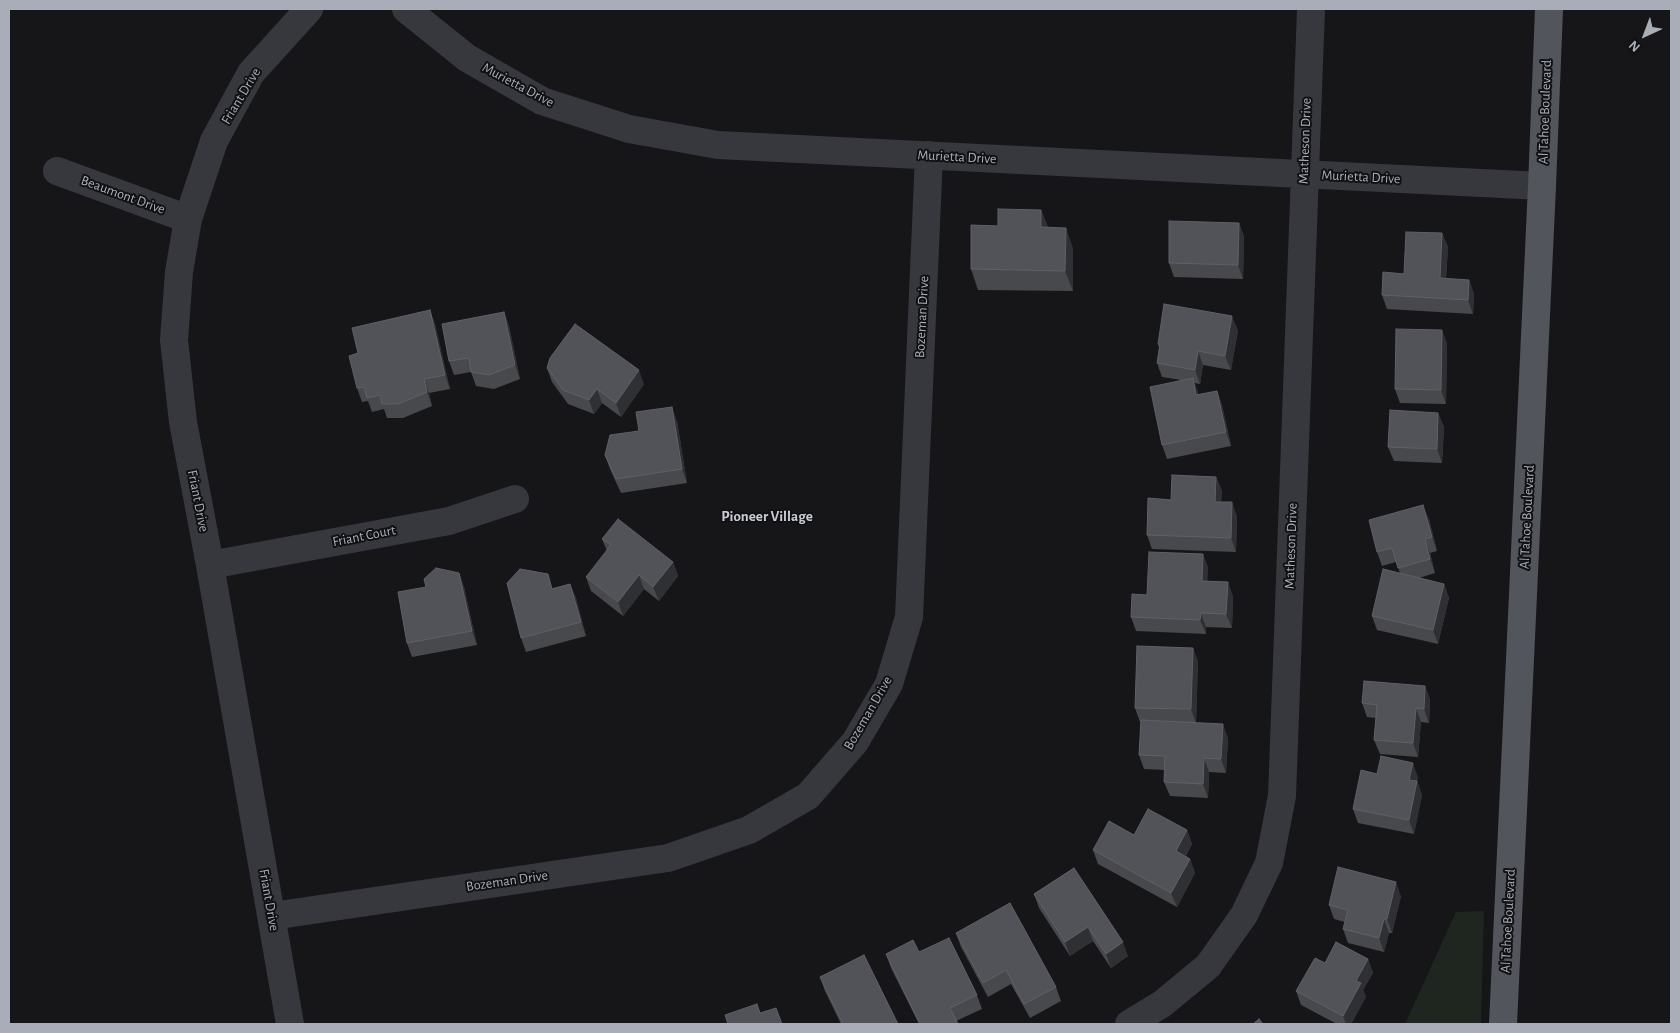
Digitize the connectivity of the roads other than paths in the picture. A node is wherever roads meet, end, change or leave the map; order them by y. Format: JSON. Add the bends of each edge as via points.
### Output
{"nodes":[{"id":1,"x":309,"y":9,"type":"edge"},
{"id":2,"x":406,"y":9,"type":"edge"},
{"id":3,"x":1311,"y":9,"type":"edge"},
{"id":4,"x":1549,"y":9,"type":"edge"},
{"id":5,"x":930,"y":155,"type":"junction"},
{"id":6,"x":57,"y":171,"type":"dead end"},
{"id":7,"x":1304,"y":174,"type":"junction"},
{"id":8,"x":1542,"y":186,"type":"junction"},
{"id":9,"x":188,"y":220,"type":"junction"},
{"id":10,"x":516,"y":499,"type":"dead end"},
{"id":11,"x":210,"y":565,"type":"junction"},
{"id":12,"x":272,"y":916,"type":"junction"},
{"id":13,"x":290,"y":1024,"type":"edge"},
{"id":14,"x":1129,"y":1024,"type":"edge"},
{"id":15,"x":1503,"y":1024,"type":"edge"}],
"edges":[{"from":1,"to":9,"type":"street","name":"Friant Drive","via":[[251,73],[214,141]]},
{"from":2,"to":5,"type":"street","name":"Murietta Drive","via":[[467,58],[542,101],[629,129],[718,145]]},
{"from":3,"to":7,"type":"street","name":"Matheson Drive"},
{"from":4,"to":8,"type":"main road","name":"Al Tahoe Boulevard"},
{"from":5,"to":7,"type":"street","name":"Murietta Drive"},
{"from":5,"to":12,"type":"street","name":"Bozeman Drive","via":[[909,617],[889,684],[855,742],[808,796],[749,830],[668,858]]},
{"from":6,"to":9,"type":"street","name":"Beaumont Drive"},
{"from":7,"to":8,"type":"street","name":"Murietta Drive"},
{"from":7,"to":14,"type":"street","name":"Matheson Drive","via":[[1282,796],[1269,862],[1244,915],[1208,966],[1162,1004]]},
{"from":8,"to":15,"type":"main road","name":"Al Tahoe Boulevard"},
{"from":9,"to":11,"type":"street","name":"Friant Drive","via":[[179,272],[174,340],[183,422]]},
{"from":10,"to":11,"type":"street","name":"Friant Court","via":[[448,521]]},
{"from":11,"to":12,"type":"street","name":"Friant Drive"},
{"from":12,"to":13,"type":"street","name":"Friant Drive"}]}
